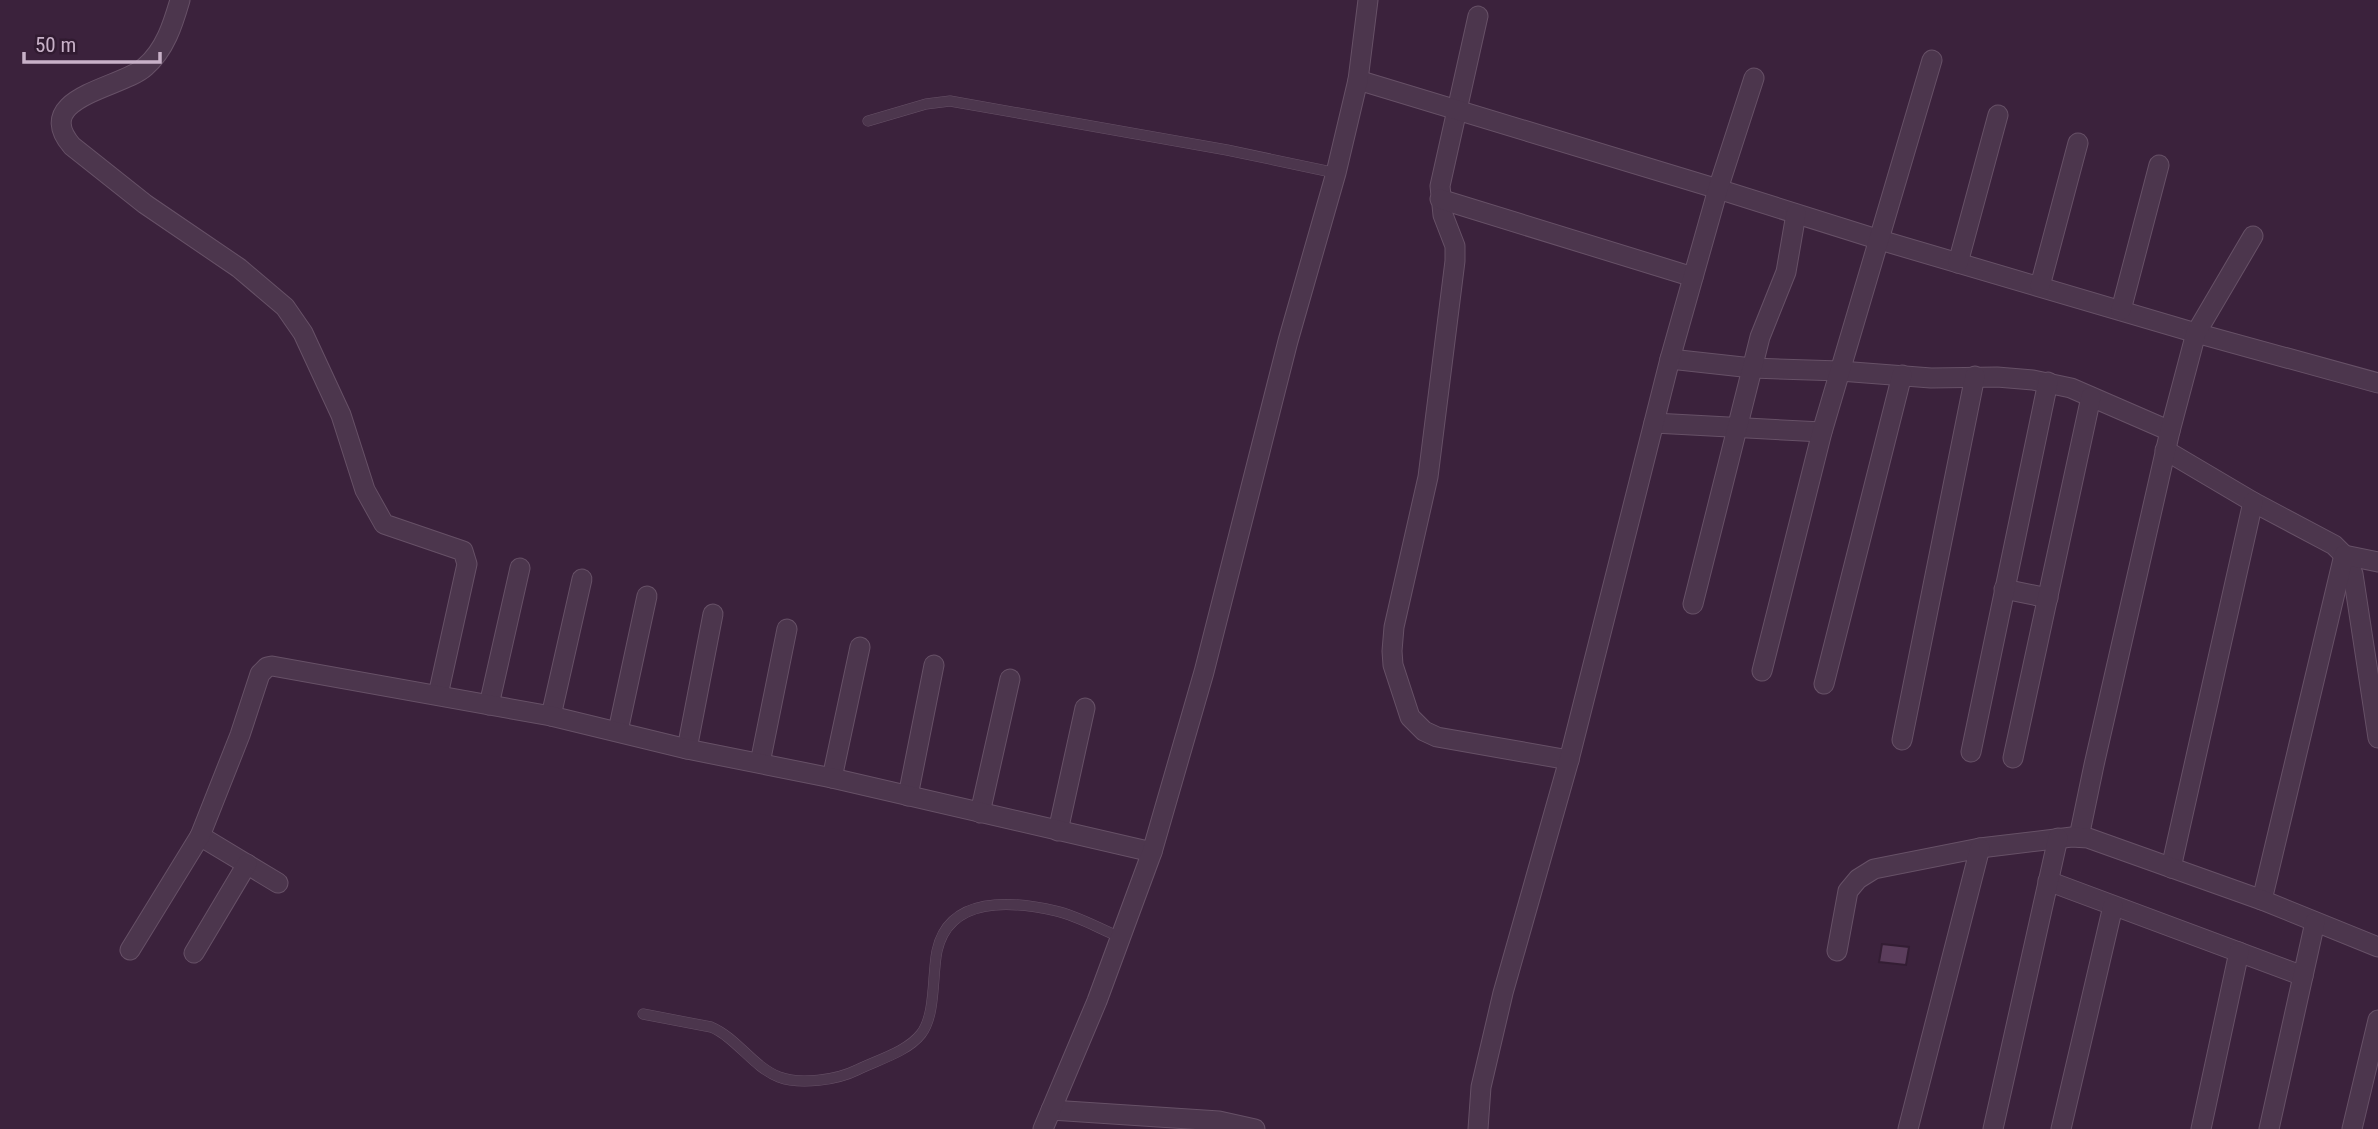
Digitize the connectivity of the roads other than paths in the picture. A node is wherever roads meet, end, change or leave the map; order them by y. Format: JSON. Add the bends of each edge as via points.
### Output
{"nodes":[{"id":1,"x":180,"y":0,"type":"edge"},
{"id":2,"x":1368,"y":0,"type":"edge"},
{"id":3,"x":1478,"y":16,"type":"dead end"},
{"id":4,"x":1932,"y":60,"type":"dead end"},
{"id":5,"x":1754,"y":78,"type":"dead end"},
{"id":6,"x":1358,"y":80,"type":"junction"},
{"id":7,"x":1457,"y":110,"type":"junction"},
{"id":8,"x":1998,"y":115,"type":"dead end"},
{"id":9,"x":869,"y":121,"type":"dead end"},
{"id":10,"x":2078,"y":143,"type":"dead end"},
{"id":11,"x":2159,"y":165,"type":"dead end"},
{"id":12,"x":1336,"y":173,"type":"junction"},
{"id":13,"x":1718,"y":189,"type":"junction"},
{"id":14,"x":1440,"y":199,"type":"junction"},
{"id":15,"x":1796,"y":214,"type":"junction"},
{"id":16,"x":2253,"y":236,"type":"dead end"},
{"id":17,"x":1880,"y":240,"type":"junction"},
{"id":18,"x":1958,"y":263,"type":"junction"},
{"id":19,"x":1693,"y":278,"type":"junction"},
{"id":20,"x":2040,"y":286,"type":"junction"},
{"id":21,"x":2121,"y":310,"type":"junction"},
{"id":22,"x":2196,"y":333,"type":"junction"},
{"id":23,"x":1670,"y":359,"type":"junction"},
{"id":24,"x":1752,"y":368,"type":"junction"},
{"id":25,"x":1840,"y":371,"type":"junction"},
{"id":26,"x":1902,"y":375,"type":"junction"},
{"id":27,"x":1975,"y":376,"type":"junction"},
{"id":28,"x":2048,"y":382,"type":"junction"},
{"id":29,"x":2378,"y":383,"type":"edge"},
{"id":30,"x":2091,"y":397,"type":"junction"},
{"id":31,"x":1654,"y":423,"type":"junction"},
{"id":32,"x":1737,"y":428,"type":"junction"},
{"id":33,"x":1822,"y":432,"type":"junction"},
{"id":34,"x":2168,"y":441,"type":"junction"},
{"id":35,"x":2253,"y":502,"type":"junction"},
{"id":36,"x":2344,"y":555,"type":"junction"},
{"id":37,"x":2378,"y":562,"type":"edge"},
{"id":38,"x":520,"y":568,"type":"dead end"},
{"id":39,"x":582,"y":579,"type":"dead end"},
{"id":40,"x":2004,"y":589,"type":"junction"},
{"id":41,"x":647,"y":596,"type":"dead end"},
{"id":42,"x":2048,"y":598,"type":"junction"},
{"id":43,"x":1693,"y":604,"type":"dead end"},
{"id":44,"x":713,"y":614,"type":"dead end"},
{"id":45,"x":786,"y":629,"type":"dead end"},
{"id":46,"x":860,"y":647,"type":"dead end"},
{"id":47,"x":934,"y":665,"type":"dead end"},
{"id":48,"x":1762,"y":671,"type":"dead end"},
{"id":49,"x":1010,"y":679,"type":"dead end"},
{"id":50,"x":1824,"y":684,"type":"dead end"},
{"id":51,"x":438,"y":695,"type":"junction"},
{"id":52,"x":489,"y":705,"type":"junction"},
{"id":53,"x":1085,"y":708,"type":"dead end"},
{"id":54,"x":551,"y":716,"type":"junction"},
{"id":55,"x":618,"y":731,"type":"junction"},
{"id":56,"x":2378,"y":738,"type":"edge"},
{"id":57,"x":1902,"y":740,"type":"dead end"},
{"id":58,"x":687,"y":749,"type":"junction"},
{"id":59,"x":1971,"y":752,"type":"dead end"},
{"id":60,"x":2013,"y":758,"type":"dead end"},
{"id":61,"x":1569,"y":760,"type":"junction"},
{"id":62,"x":760,"y":763,"type":"junction"},
{"id":63,"x":832,"y":778,"type":"junction"},
{"id":64,"x":908,"y":796,"type":"junction"},
{"id":65,"x":980,"y":813,"type":"junction"},
{"id":66,"x":1058,"y":831,"type":"junction"},
{"id":67,"x":200,"y":836,"type":"junction"},
{"id":68,"x":2080,"y":836,"type":"junction"},
{"id":69,"x":2058,"y":838,"type":"junction"},
{"id":70,"x":1980,"y":848,"type":"junction"},
{"id":71,"x":1152,"y":852,"type":"junction"},
{"id":72,"x":247,"y":864,"type":"junction"},
{"id":73,"x":2171,"y":868,"type":"junction"},
{"id":74,"x":2048,"y":881,"type":"junction"},
{"id":75,"x":278,"y":883,"type":"dead end"},
{"id":76,"x":2262,"y":900,"type":"junction"},
{"id":77,"x":2113,"y":906,"type":"junction"},
{"id":78,"x":2315,"y":922,"type":"junction"},
{"id":79,"x":1120,"y":937,"type":"junction"},
{"id":80,"x":2378,"y":947,"type":"edge"},
{"id":81,"x":130,"y":950,"type":"dead end"},
{"id":82,"x":1837,"y":951,"type":"dead end"},
{"id":83,"x":2239,"y":952,"type":"junction"},
{"id":84,"x":194,"y":953,"type":"dead end"},
{"id":85,"x":2303,"y":976,"type":"junction"},
{"id":86,"x":643,"y":1014,"type":"dead end"},
{"id":87,"x":2378,"y":1020,"type":"edge"},
{"id":88,"x":1051,"y":1110,"type":"junction"},
{"id":89,"x":1042,"y":1129,"type":"edge"},
{"id":90,"x":1255,"y":1129,"type":"edge"},
{"id":91,"x":1478,"y":1129,"type":"edge"},
{"id":92,"x":1909,"y":1129,"type":"edge"},
{"id":93,"x":1993,"y":1129,"type":"edge"},
{"id":94,"x":2061,"y":1129,"type":"edge"},
{"id":95,"x":2201,"y":1129,"type":"edge"},
{"id":96,"x":2269,"y":1129,"type":"edge"},
{"id":97,"x":2351,"y":1129,"type":"edge"}],
"edges":[{"from":1,"to":51,"type":"street","via":[[158,54],[132,76],[67,107],[62,126],[65,137],[145,204],[239,268],[285,307],[303,333],[341,415],[365,490],[384,524],[463,551],[467,564]]},
{"from":2,"to":6,"type":"street"},
{"from":3,"to":7,"type":"street"},
{"from":4,"to":17,"type":"street"},
{"from":5,"to":13,"type":"street"},
{"from":6,"to":7,"type":"street"},
{"from":6,"to":12,"type":"street"},
{"from":7,"to":13,"type":"street"},
{"from":7,"to":14,"type":"street"},
{"from":8,"to":18,"type":"street"},
{"from":9,"to":12,"type":"lane","via":[[926,104],[950,102]]},
{"from":10,"to":20,"type":"street"},
{"from":11,"to":21,"type":"street"},
{"from":12,"to":71,"type":"street"},
{"from":13,"to":15,"type":"street"},
{"from":13,"to":19,"type":"street"},
{"from":14,"to":19,"type":"street"},
{"from":14,"to":61,"type":"street","via":[[1455,246],[1455,261],[1428,477],[1394,626],[1393,665],[1410,717],[1424,731]]},
{"from":15,"to":17,"type":"street"},
{"from":15,"to":24,"type":"street","via":[[1786,272]]},
{"from":16,"to":22,"type":"street"},
{"from":17,"to":18,"type":"street"},
{"from":17,"to":25,"type":"street"},
{"from":18,"to":20,"type":"street"},
{"from":19,"to":23,"type":"street"},
{"from":20,"to":21,"type":"street"},
{"from":21,"to":22,"type":"street"},
{"from":22,"to":29,"type":"street"},
{"from":22,"to":34,"type":"street"},
{"from":23,"to":24,"type":"street"},
{"from":23,"to":31,"type":"street"},
{"from":24,"to":25,"type":"street"},
{"from":24,"to":32,"type":"street"},
{"from":25,"to":26,"type":"street"},
{"from":25,"to":33,"type":"street"},
{"from":26,"to":27,"type":"street"},
{"from":26,"to":50,"type":"street"},
{"from":27,"to":28,"type":"street"},
{"from":27,"to":57,"type":"street"},
{"from":28,"to":30,"type":"street"},
{"from":28,"to":40,"type":"street"},
{"from":30,"to":34,"type":"street"},
{"from":30,"to":42,"type":"street"},
{"from":31,"to":32,"type":"street"},
{"from":31,"to":61,"type":"street"},
{"from":32,"to":33,"type":"street"},
{"from":32,"to":43,"type":"street"},
{"from":33,"to":48,"type":"street"},
{"from":34,"to":35,"type":"street"},
{"from":34,"to":68,"type":"street"},
{"from":35,"to":36,"type":"street","via":[[2334,545]]},
{"from":35,"to":73,"type":"street"},
{"from":36,"to":37,"type":"street"},
{"from":36,"to":56,"type":"street","via":[[2359,604]]},
{"from":36,"to":76,"type":"street"},
{"from":38,"to":52,"type":"street"},
{"from":39,"to":54,"type":"street"},
{"from":40,"to":42,"type":"street"},
{"from":40,"to":59,"type":"street"},
{"from":41,"to":55,"type":"street"},
{"from":42,"to":60,"type":"street"},
{"from":44,"to":58,"type":"street"},
{"from":45,"to":62,"type":"street"},
{"from":46,"to":63,"type":"street"},
{"from":47,"to":64,"type":"street"},
{"from":49,"to":65,"type":"street"},
{"from":51,"to":52,"type":"street"},
{"from":51,"to":67,"type":"street","via":[[267,667],[260,674]]},
{"from":52,"to":54,"type":"street"},
{"from":53,"to":66,"type":"street"},
{"from":54,"to":55,"type":"street"},
{"from":55,"to":58,"type":"street"},
{"from":58,"to":62,"type":"street"},
{"from":61,"to":91,"type":"street","via":[[1503,993],[1481,1087]]},
{"from":62,"to":63,"type":"street"},
{"from":63,"to":64,"type":"street"},
{"from":64,"to":65,"type":"street"},
{"from":65,"to":66,"type":"street"},
{"from":66,"to":71,"type":"street"},
{"from":67,"to":72,"type":"street"},
{"from":67,"to":81,"type":"street"},
{"from":68,"to":69,"type":"street"},
{"from":68,"to":73,"type":"street"},
{"from":69,"to":70,"type":"street"},
{"from":69,"to":74,"type":"street"},
{"from":70,"to":82,"type":"street","via":[[1865,874],[1848,891]]},
{"from":70,"to":92,"type":"street"},
{"from":71,"to":79,"type":"street"},
{"from":72,"to":75,"type":"street"},
{"from":72,"to":84,"type":"street"},
{"from":73,"to":76,"type":"street"},
{"from":74,"to":77,"type":"street"},
{"from":74,"to":93,"type":"street"},
{"from":76,"to":78,"type":"street"},
{"from":77,"to":83,"type":"street"},
{"from":77,"to":94,"type":"street"},
{"from":78,"to":80,"type":"street"},
{"from":78,"to":85,"type":"street"},
{"from":79,"to":86,"type":"lane","via":[[1058,911],[993,905],[967,911],[953,919],[942,935],[927,1024],[920,1035],[852,1073],[818,1080],[778,1077],[722,1031]]},
{"from":79,"to":88,"type":"street"},
{"from":83,"to":85,"type":"street"},
{"from":83,"to":95,"type":"street"},
{"from":85,"to":96,"type":"street"},
{"from":87,"to":97,"type":"street"},
{"from":88,"to":89,"type":"street"},
{"from":88,"to":90,"type":"street","via":[[1219,1121]]}]}
